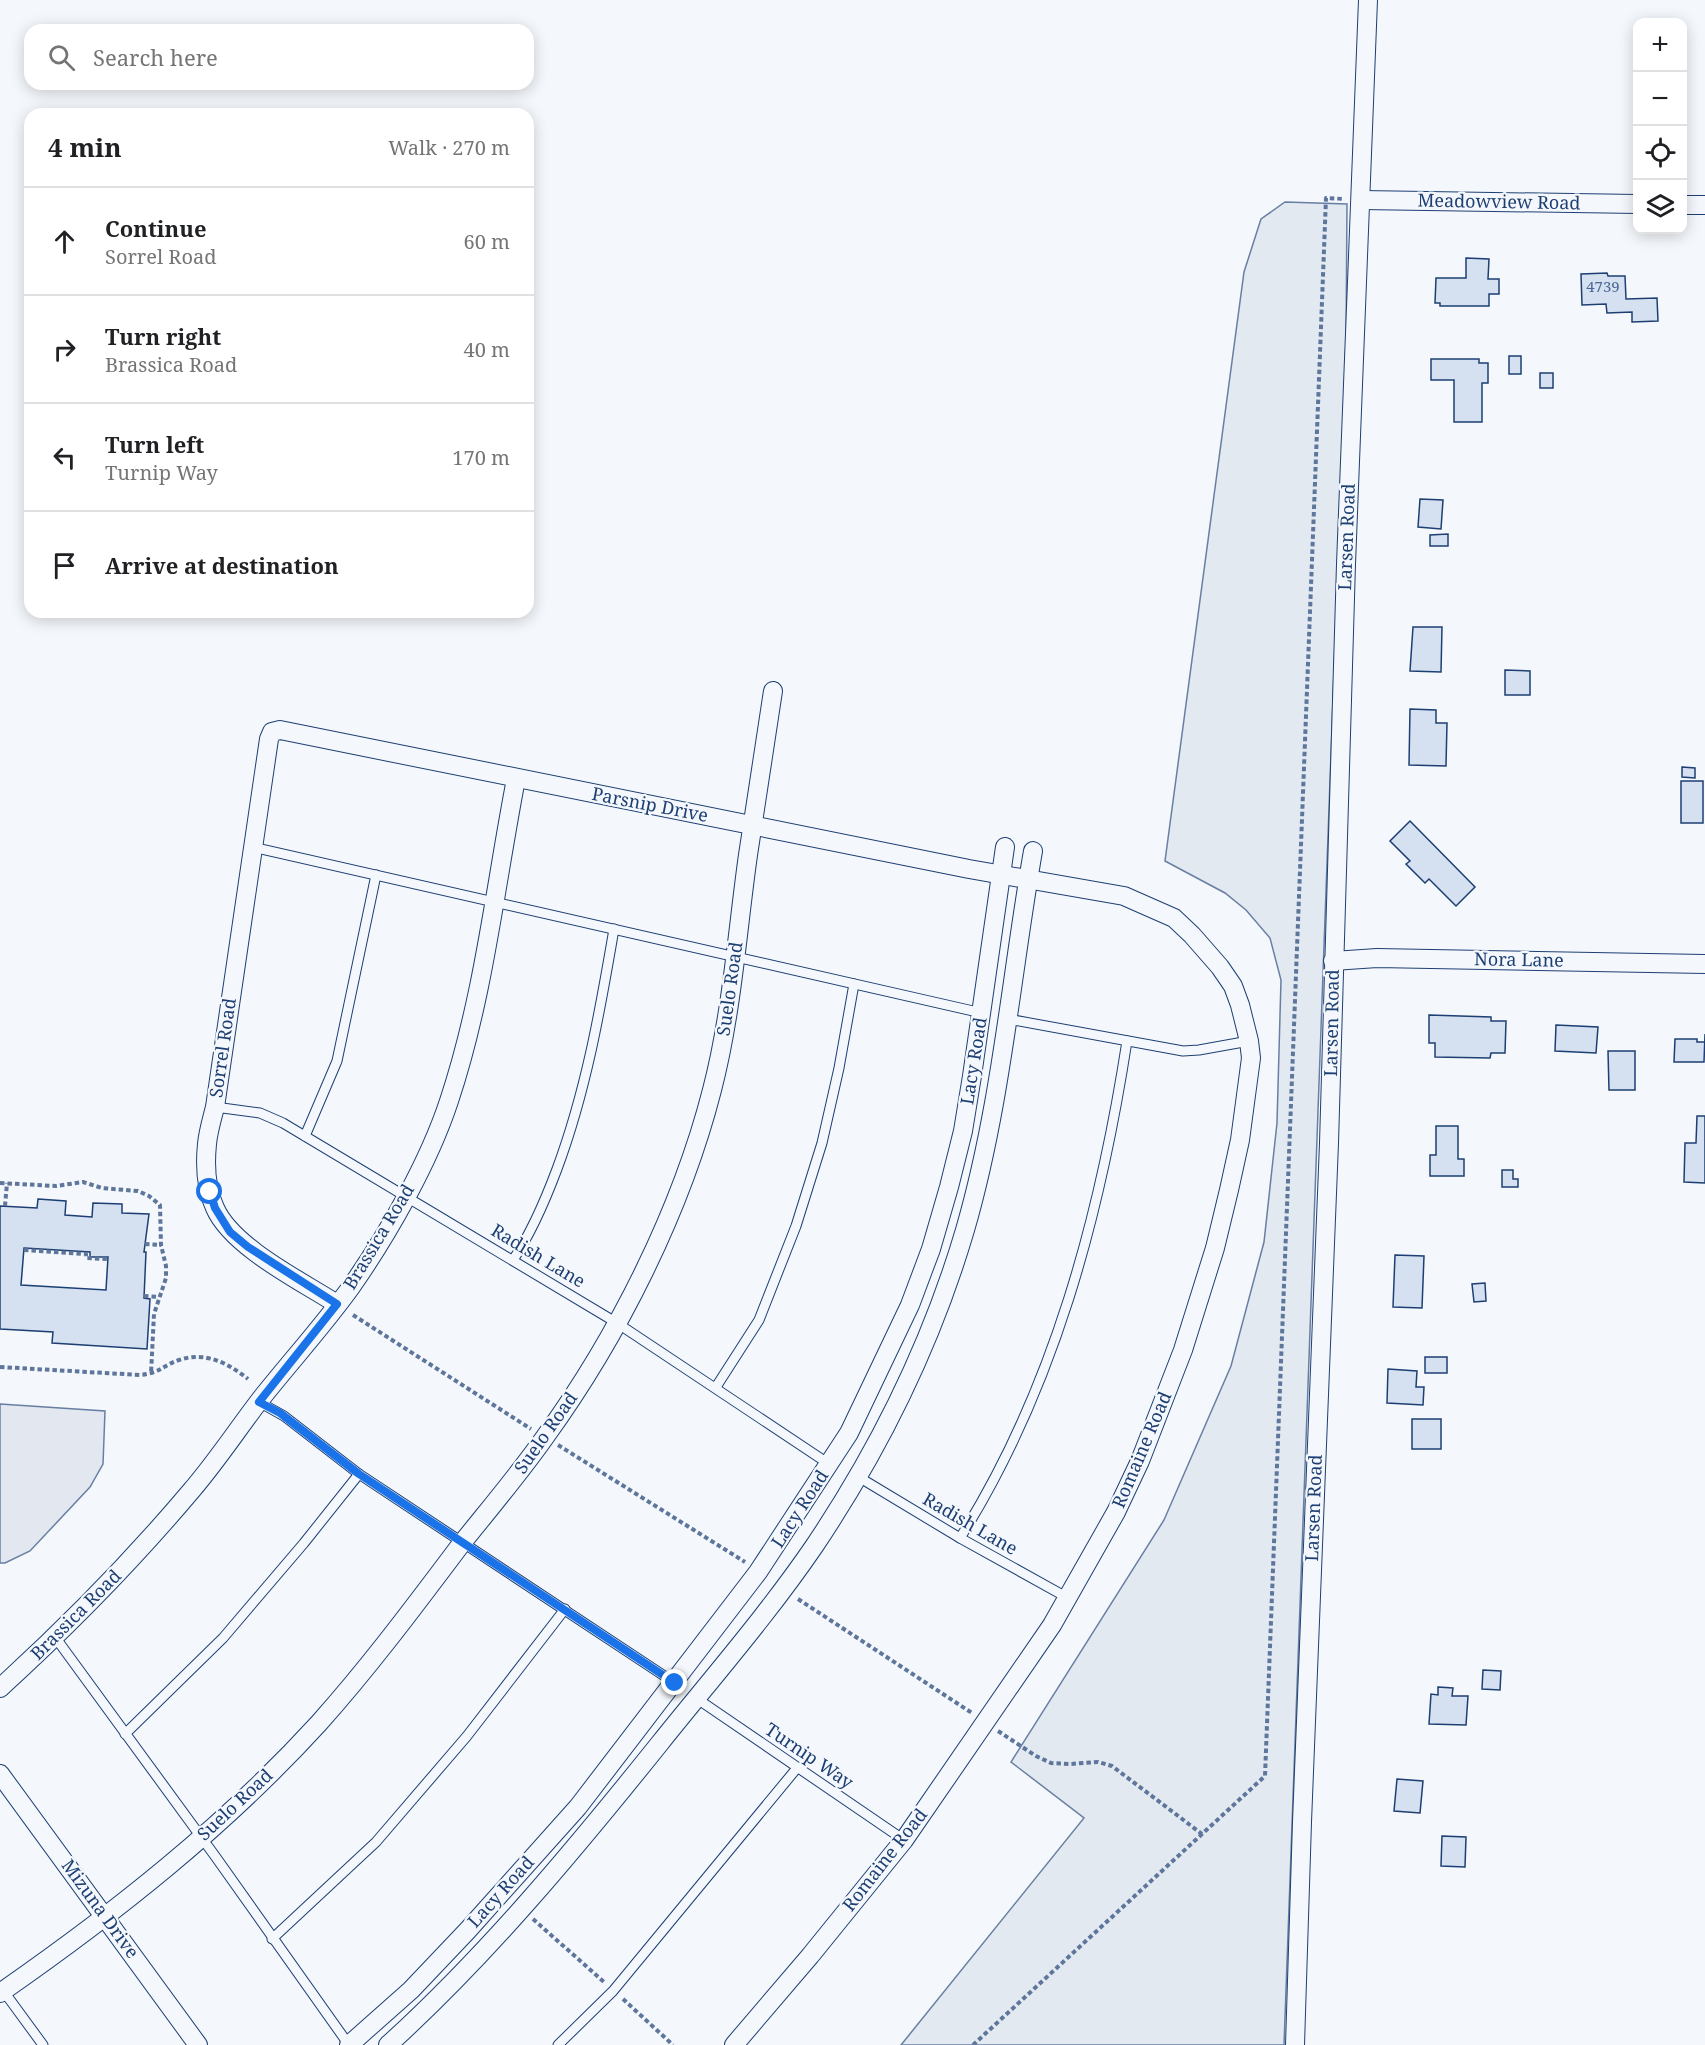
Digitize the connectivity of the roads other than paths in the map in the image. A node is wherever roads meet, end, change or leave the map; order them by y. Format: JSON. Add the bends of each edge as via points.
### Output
{"nodes":[{"id":1,"x":1368,"y":0,"type":"edge"},
{"id":2,"x":1361,"y":200,"type":"junction"},
{"id":3,"x":1633,"y":204,"type":"edge"},
{"id":4,"x":1687,"y":205,"type":"edge"},
{"id":5,"x":1705,"y":205,"type":"edge"},
{"id":6,"x":773,"y":691,"type":"dead end"},
{"id":7,"x":272,"y":732,"type":"joint"},
{"id":8,"x":516,"y":779,"type":"junction"},
{"id":9,"x":753,"y":825,"type":"junction"},
{"id":10,"x":252,"y":847,"type":"junction"},
{"id":11,"x":1005,"y":847,"type":"dead end"},
{"id":12,"x":1033,"y":851,"type":"dead end"},
{"id":13,"x":1000,"y":874,"type":"junction"},
{"id":14,"x":376,"y":875,"type":"junction"},
{"id":15,"x":1028,"y":878,"type":"junction"},
{"id":16,"x":494,"y":903,"type":"junction"},
{"id":17,"x":614,"y":929,"type":"junction"},
{"id":18,"x":736,"y":957,"type":"junction"},
{"id":19,"x":1333,"y":961,"type":"junction"},
{"id":20,"x":1705,"y":964,"type":"edge"},
{"id":21,"x":854,"y":984,"type":"junction"},
{"id":22,"x":982,"y":1013,"type":"junction"},
{"id":23,"x":1008,"y":1019,"type":"junction"},
{"id":24,"x":1127,"y":1041,"type":"junction"},
{"id":25,"x":1249,"y":1041,"type":"junction"},
{"id":26,"x":215,"y":1107,"type":"junction"},
{"id":27,"x":305,"y":1136,"type":"junction"},
{"id":28,"x":406,"y":1195,"type":"junction"},
{"id":29,"x":513,"y":1260,"type":"junction"},
{"id":30,"x":337,"y":1304,"type":"junction"},
{"id":31,"x":617,"y":1323,"type":"junction"},
{"id":32,"x":716,"y":1387,"type":"junction"},
{"id":33,"x":259,"y":1402,"type":"junction"},
{"id":34,"x":829,"y":1464,"type":"junction"},
{"id":35,"x":359,"y":1474,"type":"junction"},
{"id":36,"x":857,"y":1476,"type":"junction"},
{"id":37,"x":960,"y":1539,"type":"junction"},
{"id":38,"x":463,"y":1543,"type":"junction"},
{"id":39,"x":1068,"y":1598,"type":"junction"},
{"id":40,"x":565,"y":1609,"type":"junction"},
{"id":41,"x":55,"y":1637,"type":"junction"},
{"id":42,"x":675,"y":1683,"type":"junction"},
{"id":43,"x":0,"y":1688,"type":"edge"},
{"id":44,"x":696,"y":1698,"type":"junction"},
{"id":45,"x":125,"y":1734,"type":"junction"},
{"id":46,"x":797,"y":1768,"type":"junction"},
{"id":47,"x":0,"y":1774,"type":"edge"},
{"id":48,"x":202,"y":1838,"type":"junction"},
{"id":49,"x":904,"y":1840,"type":"junction"},
{"id":50,"x":106,"y":1917,"type":"junction"},
{"id":51,"x":272,"y":1939,"type":"junction"},
{"id":52,"x":1,"y":1990,"type":"edge"},
{"id":53,"x":43,"y":2045,"type":"edge"},
{"id":54,"x":198,"y":2045,"type":"edge"},
{"id":55,"x":349,"y":2045,"type":"edge"},
{"id":56,"x":388,"y":2045,"type":"edge"},
{"id":57,"x":558,"y":2045,"type":"edge"},
{"id":58,"x":734,"y":2045,"type":"edge"},
{"id":59,"x":1295,"y":2045,"type":"edge"}],
"edges":[{"from":1,"to":2,"type":"street","name":"Larsen Road"},
{"from":2,"to":3,"type":"street","name":"Meadowview Road"},
{"from":2,"to":19,"type":"street","name":"Larsen Road"},
{"from":4,"to":5,"type":"street"},
{"from":6,"to":9,"type":"street","name":"Suelo Road"},
{"from":7,"to":8,"type":"street","name":"Parsnip Drive"},
{"from":7,"to":10,"type":"street","name":"Sorrel Road"},
{"from":8,"to":9,"type":"street","name":"Parsnip Drive"},
{"from":8,"to":16,"type":"street","name":"Brassica Road"},
{"from":9,"to":13,"type":"street","name":"Parsnip Drive"},
{"from":9,"to":18,"type":"street","name":"Suelo Road"},
{"from":10,"to":14,"type":"lane"},
{"from":10,"to":26,"type":"street","name":"Sorrel Road"},
{"from":11,"to":13,"type":"street","name":"Lacy Road"},
{"from":12,"to":15,"type":"street","name":"Lacy Road"},
{"from":13,"to":15,"type":"street","name":"Parsnip Drive"},
{"from":13,"to":22,"type":"street","name":"Lacy Road"},
{"from":14,"to":16,"type":"lane"},
{"from":14,"to":27,"type":"lane","via":[[337,1061]]},
{"from":15,"to":23,"type":"street","name":"Lacy Road"},
{"from":15,"to":25,"type":"street","name":"Romaine Road","via":[[1124,896],[1174,918],[1207,951],[1233,986]]},
{"from":16,"to":17,"type":"lane"},
{"from":16,"to":28,"type":"street","name":"Brassica Road","via":[[472,1025],[435,1136]]},
{"from":17,"to":18,"type":"lane"},
{"from":17,"to":29,"type":"lane","via":[[595,1039],[578,1106],[546,1198]]},
{"from":18,"to":21,"type":"lane"},
{"from":18,"to":31,"type":"street","name":"Suelo Road","via":[[724,1038],[693,1152],[653,1252]]},
{"from":19,"to":20,"type":"street","name":"Nora Lane","via":[[1377,958]]},
{"from":19,"to":59,"type":"street","name":"Larsen Road"},
{"from":21,"to":22,"type":"lane"},
{"from":21,"to":32,"type":"lane","via":[[825,1134],[796,1226],[759,1320]]},
{"from":22,"to":34,"type":"street","name":"Lacy Road","via":[[963,1131],[931,1249],[874,1383]]},
{"from":23,"to":24,"type":"lane"},
{"from":23,"to":36,"type":"street","name":"Lacy Road","via":[[964,1231],[915,1365]]},
{"from":24,"to":25,"type":"lane","via":[[1191,1051]]},
{"from":24,"to":37,"type":"lane","via":[[1096,1202],[1063,1316],[1013,1442]]},
{"from":25,"to":39,"type":"street","name":"Romaine Road","via":[[1249,1078],[1240,1140],[1215,1248],[1190,1329],[1140,1461]]},
{"from":26,"to":27,"type":"lane","name":"Radish Lane","via":[[260,1113]]},
{"from":26,"to":30,"type":"street","name":"Sorrel Road","via":[[207,1142],[207,1171],[215,1208],[230,1232],[248,1247]]},
{"from":27,"to":28,"type":"lane","name":"Radish Lane"},
{"from":28,"to":29,"type":"lane","name":"Radish Lane"},
{"from":28,"to":30,"type":"street","name":"Brassica Road"},
{"from":29,"to":31,"type":"lane","name":"Radish Lane"},
{"from":30,"to":33,"type":"street","name":"Brassica Road"},
{"from":31,"to":32,"type":"lane","name":"Radish Lane"},
{"from":31,"to":38,"type":"street","name":"Suelo Road","via":[[545,1437]]},
{"from":32,"to":34,"type":"lane","name":"Radish Lane"},
{"from":33,"to":35,"type":"lane","via":[[280,1413]]},
{"from":33,"to":41,"type":"street","name":"Brassica Road","via":[[128,1564]]},
{"from":34,"to":42,"type":"street","name":"Lacy Road","via":[[765,1563]]},
{"from":35,"to":38,"type":"lane"},
{"from":35,"to":45,"type":"lane","via":[[223,1638]]},
{"from":36,"to":37,"type":"lane","name":"Radish Lane"},
{"from":36,"to":44,"type":"street","name":"Lacy Road","via":[[783,1589]]},
{"from":37,"to":39,"type":"lane","name":"Radish Lane"},
{"from":38,"to":40,"type":"lane"},
{"from":38,"to":48,"type":"street","name":"Suelo Road","via":[[320,1722]]},
{"from":39,"to":49,"type":"street","name":"Romaine Road"},
{"from":40,"to":42,"type":"lane"},
{"from":40,"to":51,"type":"lane","via":[[467,1736],[376,1842]]},
{"from":41,"to":43,"type":"street","name":"Brassica Road"},
{"from":41,"to":45,"type":"lane"},
{"from":42,"to":55,"type":"street","name":"Lacy Road","via":[[578,1807],[468,1930],[411,1990]]},
{"from":44,"to":46,"type":"lane","name":"Turnip Way"},
{"from":44,"to":56,"type":"street","name":"Lacy Road","via":[[602,1815],[495,1938]]},
{"from":45,"to":48,"type":"lane"},
{"from":46,"to":49,"type":"lane","name":"Turnip Way"},
{"from":46,"to":57,"type":"lane","via":[[613,1991]]},
{"from":47,"to":50,"type":"street","name":"Mizuna Drive"},
{"from":48,"to":50,"type":"street","name":"Suelo Road"},
{"from":48,"to":51,"type":"lane"},
{"from":49,"to":58,"type":"street","name":"Romaine Road"},
{"from":50,"to":52,"type":"street","name":"Suelo Road"},
{"from":50,"to":54,"type":"street","name":"Mizuna Drive"},
{"from":51,"to":55,"type":"lane"},
{"from":52,"to":53,"type":"lane"}]}
